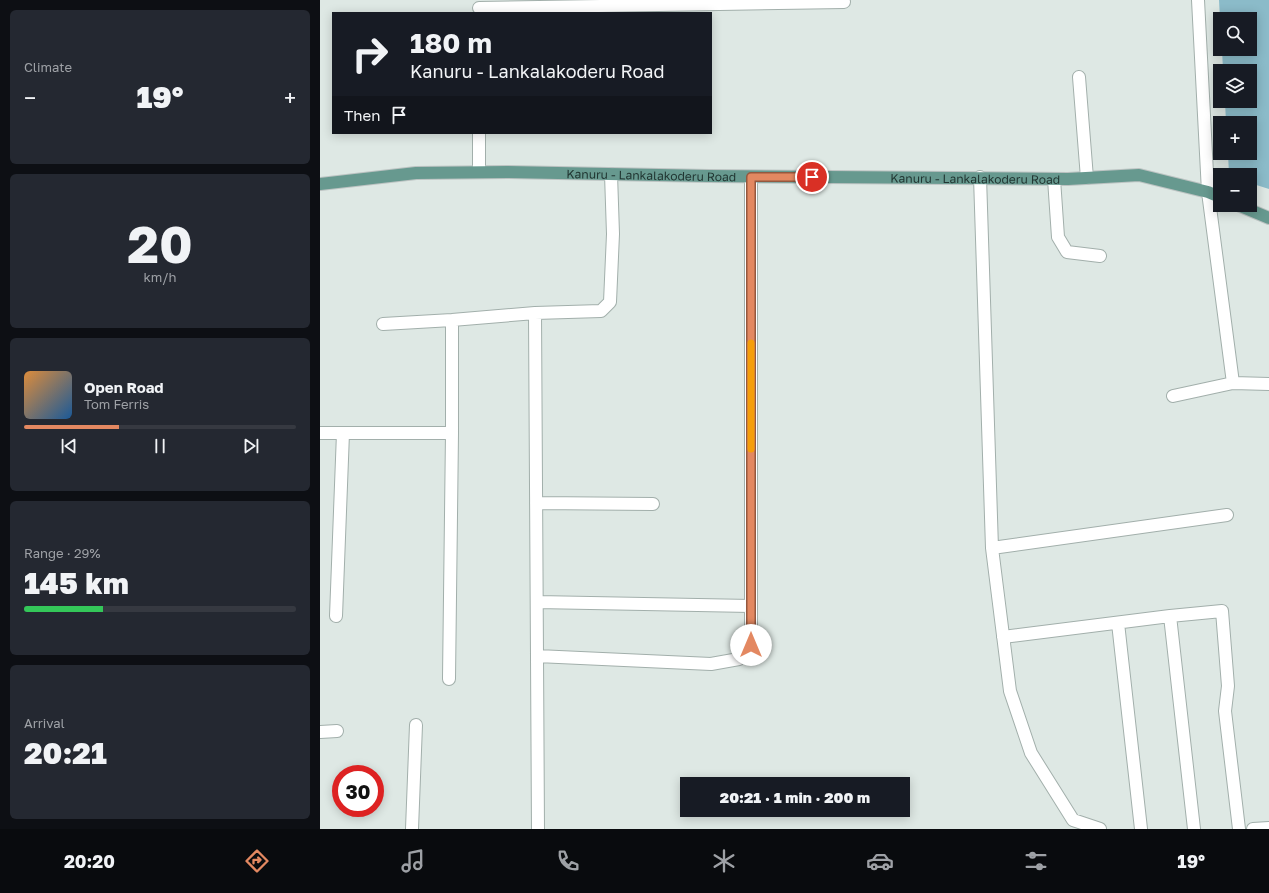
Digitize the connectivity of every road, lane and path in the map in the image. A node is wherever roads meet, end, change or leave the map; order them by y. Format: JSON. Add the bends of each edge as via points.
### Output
{"nodes":[{"id":1,"x":1198,"y":0,"type":"edge"},
{"id":2,"x":844,"y":2,"type":"dead end"},
{"id":3,"x":478,"y":7,"type":"edge"},
{"id":4,"x":1079,"y":77,"type":"dead end"},
{"id":5,"x":479,"y":134,"type":"edge"},
{"id":6,"x":478,"y":172,"type":"junction"},
{"id":7,"x":611,"y":174,"type":"junction"},
{"id":8,"x":751,"y":177,"type":"junction"},
{"id":9,"x":980,"y":177,"type":"junction"},
{"id":10,"x":1054,"y":178,"type":"junction"},
{"id":11,"x":1087,"y":178,"type":"junction"},
{"id":12,"x":320,"y":184,"type":"edge"},
{"id":13,"x":1208,"y":192,"type":"junction"},
{"id":14,"x":1213,"y":194,"type":"edge"},
{"id":15,"x":1255,"y":212,"type":"edge"},
{"id":16,"x":1269,"y":218,"type":"edge"},
{"id":17,"x":1100,"y":256,"type":"dead end"},
{"id":18,"x":535,"y":313,"type":"junction"},
{"id":19,"x":452,"y":320,"type":"junction"},
{"id":20,"x":383,"y":324,"type":"dead end"},
{"id":21,"x":1233,"y":383,"type":"junction"},
{"id":22,"x":1269,"y":384,"type":"edge"},
{"id":23,"x":1173,"y":396,"type":"dead end"},
{"id":24,"x":320,"y":433,"type":"edge"},
{"id":25,"x":343,"y":433,"type":"junction"},
{"id":26,"x":452,"y":433,"type":"junction"},
{"id":27,"x":536,"y":503,"type":"junction"},
{"id":28,"x":653,"y":504,"type":"dead end"},
{"id":29,"x":1227,"y":515,"type":"dead end"},
{"id":30,"x":992,"y":548,"type":"junction"},
{"id":31,"x":537,"y":602,"type":"junction"},
{"id":32,"x":751,"y":606,"type":"junction"},
{"id":33,"x":336,"y":616,"type":"dead end"},
{"id":34,"x":1170,"y":616,"type":"junction"},
{"id":35,"x":1118,"y":623,"type":"junction"},
{"id":36,"x":1004,"y":638,"type":"junction"},
{"id":37,"x":537,"y":656,"type":"junction"},
{"id":38,"x":449,"y":678,"type":"dead end"},
{"id":39,"x":416,"y":725,"type":"dead end"},
{"id":40,"x":337,"y":731,"type":"dead end"},
{"id":41,"x":320,"y":732,"type":"edge"},
{"id":42,"x":1269,"y":828,"type":"edge"},
{"id":43,"x":412,"y":829,"type":"edge"},
{"id":44,"x":538,"y":829,"type":"edge"},
{"id":45,"x":1100,"y":829,"type":"edge"},
{"id":46,"x":1141,"y":829,"type":"edge"},
{"id":47,"x":1194,"y":829,"type":"edge"},
{"id":48,"x":1239,"y":829,"type":"edge"},
{"id":49,"x":1253,"y":829,"type":"edge"}],
"edges":[{"from":1,"to":13,"type":"street"},
{"from":2,"to":3,"type":"street"},
{"from":4,"to":11,"type":"street"},
{"from":5,"to":6,"type":"street"},
{"from":6,"to":7,"type":"main road","name":"Kanuru - Lankalakoderu Road"},
{"from":6,"to":12,"type":"main road","name":"Kanuru - Lankalakoderu Road","via":[[416,172]]},
{"from":7,"to":8,"type":"main road","name":"Kanuru - Lankalakoderu Road"},
{"from":7,"to":18,"type":"street","via":[[613,234],[610,302],[601,311]]},
{"from":8,"to":9,"type":"main road","name":"Kanuru - Lankalakoderu Road"},
{"from":8,"to":32,"type":"street"},
{"from":9,"to":10,"type":"main road","name":"Kanuru - Lankalakoderu Road"},
{"from":9,"to":30,"type":"street"},
{"from":10,"to":11,"type":"main road","name":"Kanuru - Lankalakoderu Road"},
{"from":10,"to":17,"type":"street","via":[[1058,237],[1067,252]]},
{"from":11,"to":13,"type":"main road","name":"Kanuru - Lankalakoderu Road","via":[[1139,175]]},
{"from":13,"to":14,"type":"main road","name":"Kanuru - Lankalakoderu Road"},
{"from":13,"to":21,"type":"street"},
{"from":15,"to":16,"type":"main road"},
{"from":18,"to":19,"type":"street"},
{"from":18,"to":27,"type":"street"},
{"from":19,"to":20,"type":"street"},
{"from":19,"to":26,"type":"street"},
{"from":21,"to":22,"type":"street"},
{"from":21,"to":23,"type":"street"},
{"from":24,"to":25,"type":"street"},
{"from":25,"to":26,"type":"street"},
{"from":25,"to":33,"type":"street"},
{"from":26,"to":38,"type":"street"},
{"from":27,"to":28,"type":"street"},
{"from":27,"to":31,"type":"street"},
{"from":29,"to":30,"type":"street"},
{"from":30,"to":36,"type":"street"},
{"from":31,"to":32,"type":"street"},
{"from":31,"to":37,"type":"street"},
{"from":32,"to":37,"type":"street","via":[[751,645],[738,659],[711,664]]},
{"from":34,"to":35,"type":"street"},
{"from":34,"to":47,"type":"street"},
{"from":34,"to":48,"type":"street","via":[[1222,610],[1228,686],[1225,711]]},
{"from":35,"to":36,"type":"street"},
{"from":35,"to":46,"type":"street"},
{"from":36,"to":45,"type":"street","via":[[1010,691],[1031,753],[1073,820]]},
{"from":37,"to":44,"type":"street"},
{"from":39,"to":43,"type":"street"},
{"from":40,"to":41,"type":"street"},
{"from":42,"to":49,"type":"street"}]}
